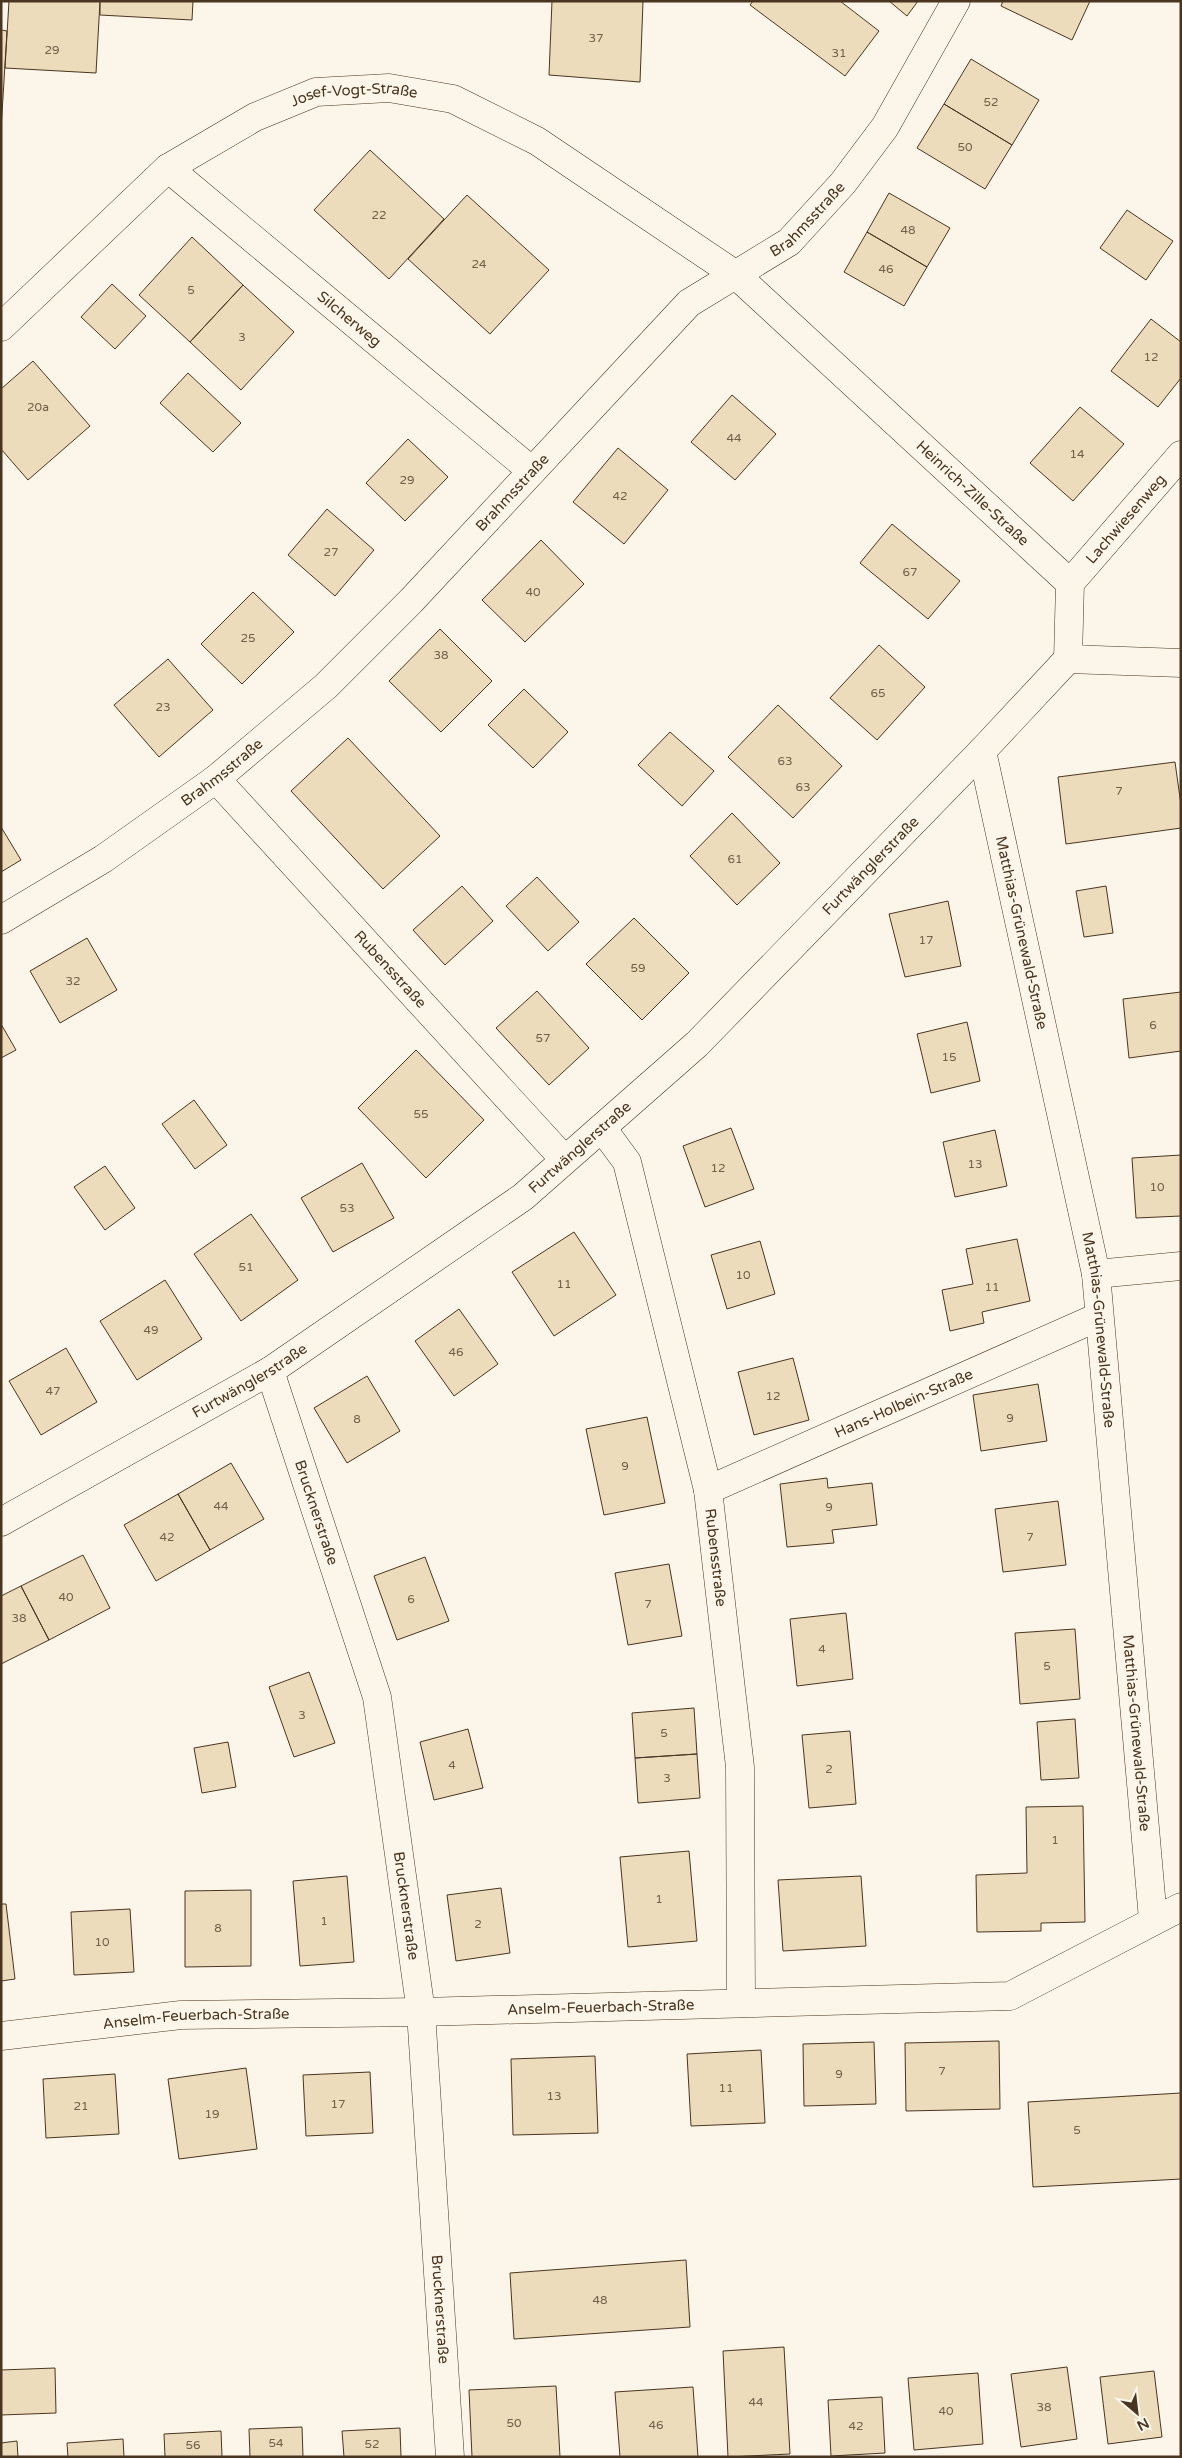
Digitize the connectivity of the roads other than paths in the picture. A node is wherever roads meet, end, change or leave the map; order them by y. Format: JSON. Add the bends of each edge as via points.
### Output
{"nodes":[{"id":1,"x":956,"y":1,"type":"edge"},
{"id":2,"x":168,"y":168,"type":"junction"},
{"id":3,"x":736,"y":275,"type":"junction"},
{"id":4,"x":1,"y":327,"type":"edge"},
{"id":5,"x":1181,"y":455,"type":"edge"},
{"id":6,"x":532,"y":471,"type":"junction"},
{"id":7,"x":1070,"y":583,"type":"junction"},
{"id":8,"x":1068,"y":659,"type":"junction"},
{"id":9,"x":1181,"y":663,"type":"edge"},
{"id":10,"x":982,"y":751,"type":"junction"},
{"id":11,"x":216,"y":779,"type":"junction"},
{"id":12,"x":1,"y":920,"type":"edge"},
{"id":13,"x":602,"y":1128,"type":"junction"},
{"id":14,"x":564,"y":1160,"type":"junction"},
{"id":15,"x":1181,"y":1266,"type":"edge"},
{"id":16,"x":1096,"y":1274,"type":"junction"},
{"id":17,"x":1098,"y":1317,"type":"junction"},
{"id":18,"x":270,"y":1370,"type":"junction"},
{"id":19,"x":708,"y":1490,"type":"junction"},
{"id":20,"x":1,"y":1522,"type":"edge"},
{"id":21,"x":1181,"y":1907,"type":"edge"},
{"id":22,"x":1153,"y":1920,"type":"junction"},
{"id":23,"x":741,"y":2003,"type":"junction"},
{"id":24,"x":421,"y":2012,"type":"junction"},
{"id":25,"x":1,"y":2036,"type":"edge"},
{"id":26,"x":450,"y":2457,"type":"edge"}],
"edges":[{"from":1,"to":3,"type":"street","name":"Brahmsstraße","via":[[885,127],[843,183],[789,242]]},
{"from":2,"to":3,"type":"street","name":"Josef-Vogt-Straße","via":[[255,117],[316,92],[389,88],[453,98],[537,140]]},
{"from":2,"to":4,"type":"street","name":"Josef-Vogt-Straße"},
{"from":2,"to":6,"type":"street","name":"Silcherweg"},
{"from":3,"to":6,"type":"street","name":"Brahmsstraße","via":[[689,302]]},
{"from":3,"to":7,"type":"street","name":"Heinrich-Zille-Straße"},
{"from":5,"to":7,"type":"street","name":"Lachwiesenweg"},
{"from":6,"to":11,"type":"street","name":"Brahmsstraße","via":[[411,602],[326,686]]},
{"from":7,"to":8,"type":"street"},
{"from":8,"to":9,"type":"street"},
{"from":8,"to":10,"type":"street","name":"Furtwänglerstraße"},
{"from":10,"to":13,"type":"street","name":"Furtwänglerstraße","via":[[697,1044]]},
{"from":10,"to":16,"type":"street","name":"Matthias-Grünewald-Straße"},
{"from":11,"to":12,"type":"street","name":"Brahmsstraße","via":[[103,859]]},
{"from":11,"to":14,"type":"street","name":"Rubensstraße"},
{"from":13,"to":14,"type":"street","name":"Furtwänglerstraße"},
{"from":13,"to":19,"type":"street","name":"Rubensstraße","via":[[628,1162]]},
{"from":14,"to":18,"type":"street","name":"Furtwänglerstraße","via":[[523,1197]]},
{"from":15,"to":16,"type":"street"},
{"from":16,"to":17,"type":"street","name":"Matthias-Grünewald-Straße"},
{"from":17,"to":19,"type":"street","name":"Hans-Holbein-Straße"},
{"from":17,"to":22,"type":"street","name":"Matthias-Grünewald-Straße"},
{"from":18,"to":20,"type":"street","name":"Furtwänglerstraße"},
{"from":18,"to":24,"type":"street","name":"Brucknerstraße","via":[[377,1697]]},
{"from":19,"to":23,"type":"street","name":"Rubensstraße","via":[[740,1767]]},
{"from":21,"to":22,"type":"street","name":"Anselm-Feuerbach-Straße"},
{"from":22,"to":23,"type":"street","name":"Anselm-Feuerbach-Straße","via":[[1010,1996]]},
{"from":23,"to":24,"type":"street","name":"Anselm-Feuerbach-Straße"},
{"from":24,"to":25,"type":"street","name":"Anselm-Feuerbach-Straße","via":[[181,2015]]},
{"from":24,"to":26,"type":"street","name":"Brucknerstraße"}]}
